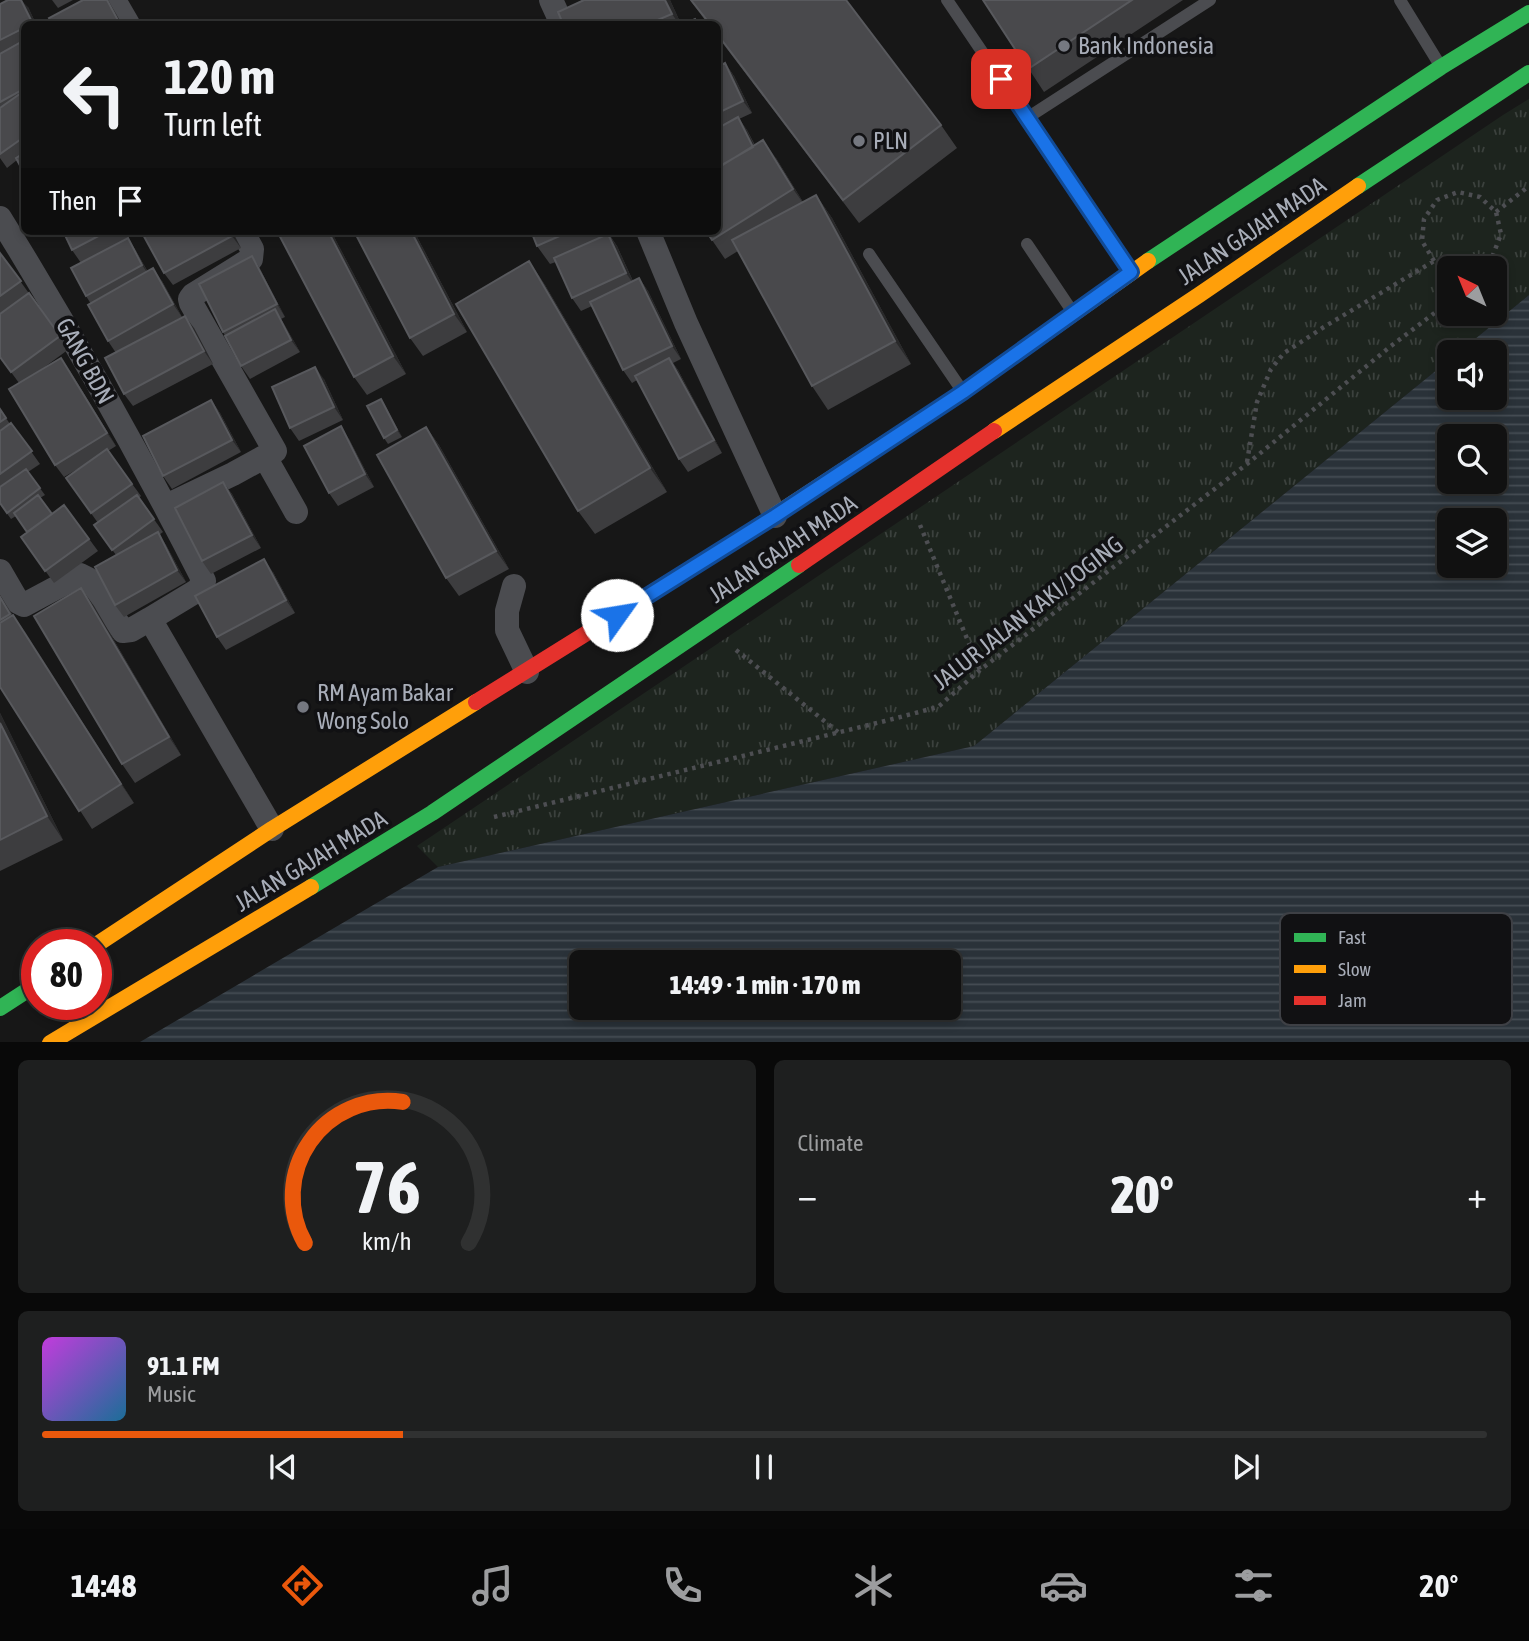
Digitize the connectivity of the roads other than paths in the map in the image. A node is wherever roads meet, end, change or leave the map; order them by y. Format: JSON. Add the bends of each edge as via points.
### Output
{"nodes":[{"id":1,"x":114,"y":0,"type":"edge"},
{"id":2,"x":551,"y":0,"type":"edge"},
{"id":3,"x":947,"y":0,"type":"edge"},
{"id":4,"x":1210,"y":0,"type":"edge"},
{"id":5,"x":1400,"y":0,"type":"edge"},
{"id":6,"x":1529,"y":13,"type":"edge"},
{"id":7,"x":126,"y":21,"type":"edge"},
{"id":8,"x":561,"y":21,"type":"edge"},
{"id":9,"x":1441,"y":67,"type":"junction"},
{"id":10,"x":1529,"y":73,"type":"edge"},
{"id":11,"x":1027,"y":118,"type":"junction"},
{"id":12,"x":0,"y":218,"type":"edge"},
{"id":13,"x":244,"y":235,"type":"edge"},
{"id":14,"x":650,"y":235,"type":"edge"},
{"id":15,"x":1027,"y":244,"type":"dead end"},
{"id":16,"x":869,"y":254,"type":"dead end"},
{"id":17,"x":1131,"y":272,"type":"junction"},
{"id":18,"x":1073,"y":313,"type":"junction"},
{"id":19,"x":963,"y":392,"type":"junction"},
{"id":20,"x":265,"y":457,"type":"junction"},
{"id":21,"x":166,"y":506,"type":"junction"},
{"id":22,"x":296,"y":512,"type":"dead end"},
{"id":23,"x":775,"y":516,"type":"junction"},
{"id":24,"x":0,"y":571,"type":"edge"},
{"id":25,"x":514,"y":586,"type":"dead end"},
{"id":26,"x":150,"y":619,"type":"junction"},
{"id":27,"x":527,"y":672,"type":"junction"},
{"id":28,"x":272,"y":830,"type":"junction"},
{"id":29,"x":112,"y":935,"type":"edge"},
{"id":30,"x":21,"y":994,"type":"edge"},
{"id":31,"x":0,"y":1008,"type":"edge"},
{"id":32,"x":50,"y":1042,"type":"edge"}],
"edges":[{"from":1,"to":7,"type":"street"},
{"from":2,"to":8,"type":"street"},
{"from":3,"to":11,"type":"lane"},
{"from":4,"to":11,"type":"lane"},
{"from":5,"to":9,"type":"lane"},
{"from":6,"to":9,"type":"highway","name":"JALAN GAJAH MADA"},
{"from":9,"to":17,"type":"highway","name":"JALAN GAJAH MADA"},
{"from":10,"to":32,"type":"highway","name":"JALAN GAJAH MADA","via":[[432,813]]},
{"from":11,"to":17,"type":"lane"},
{"from":12,"to":21,"type":"street","name":"GANG BDN"},
{"from":13,"to":20,"type":"street","via":[[252,249],[251,259],[190,299],[275,451]]},
{"from":14,"to":23,"type":"street"},
{"from":15,"to":18,"type":"lane"},
{"from":16,"to":19,"type":"lane"},
{"from":17,"to":18,"type":"highway","name":"JALAN GAJAH MADA"},
{"from":18,"to":19,"type":"highway","name":"JALAN GAJAH MADA"},
{"from":19,"to":23,"type":"highway","name":"JALAN GAJAH MADA"},
{"from":20,"to":21,"type":"street"},
{"from":20,"to":22,"type":"street"},
{"from":21,"to":26,"type":"street","name":"GANG BDN","via":[[204,581],[198,590]]},
{"from":23,"to":27,"type":"highway","name":"JALAN GAJAH MADA"},
{"from":24,"to":26,"type":"street","via":[[18,602],[24,604],[80,575],[88,579],[123,631]]},
{"from":25,"to":27,"type":"street","via":[[506,619]]},
{"from":26,"to":28,"type":"street"},
{"from":27,"to":28,"type":"highway","name":"JALAN GAJAH MADA"},
{"from":28,"to":29,"type":"highway","name":"JALAN GAJAH MADA"},
{"from":30,"to":31,"type":"highway"}]}
